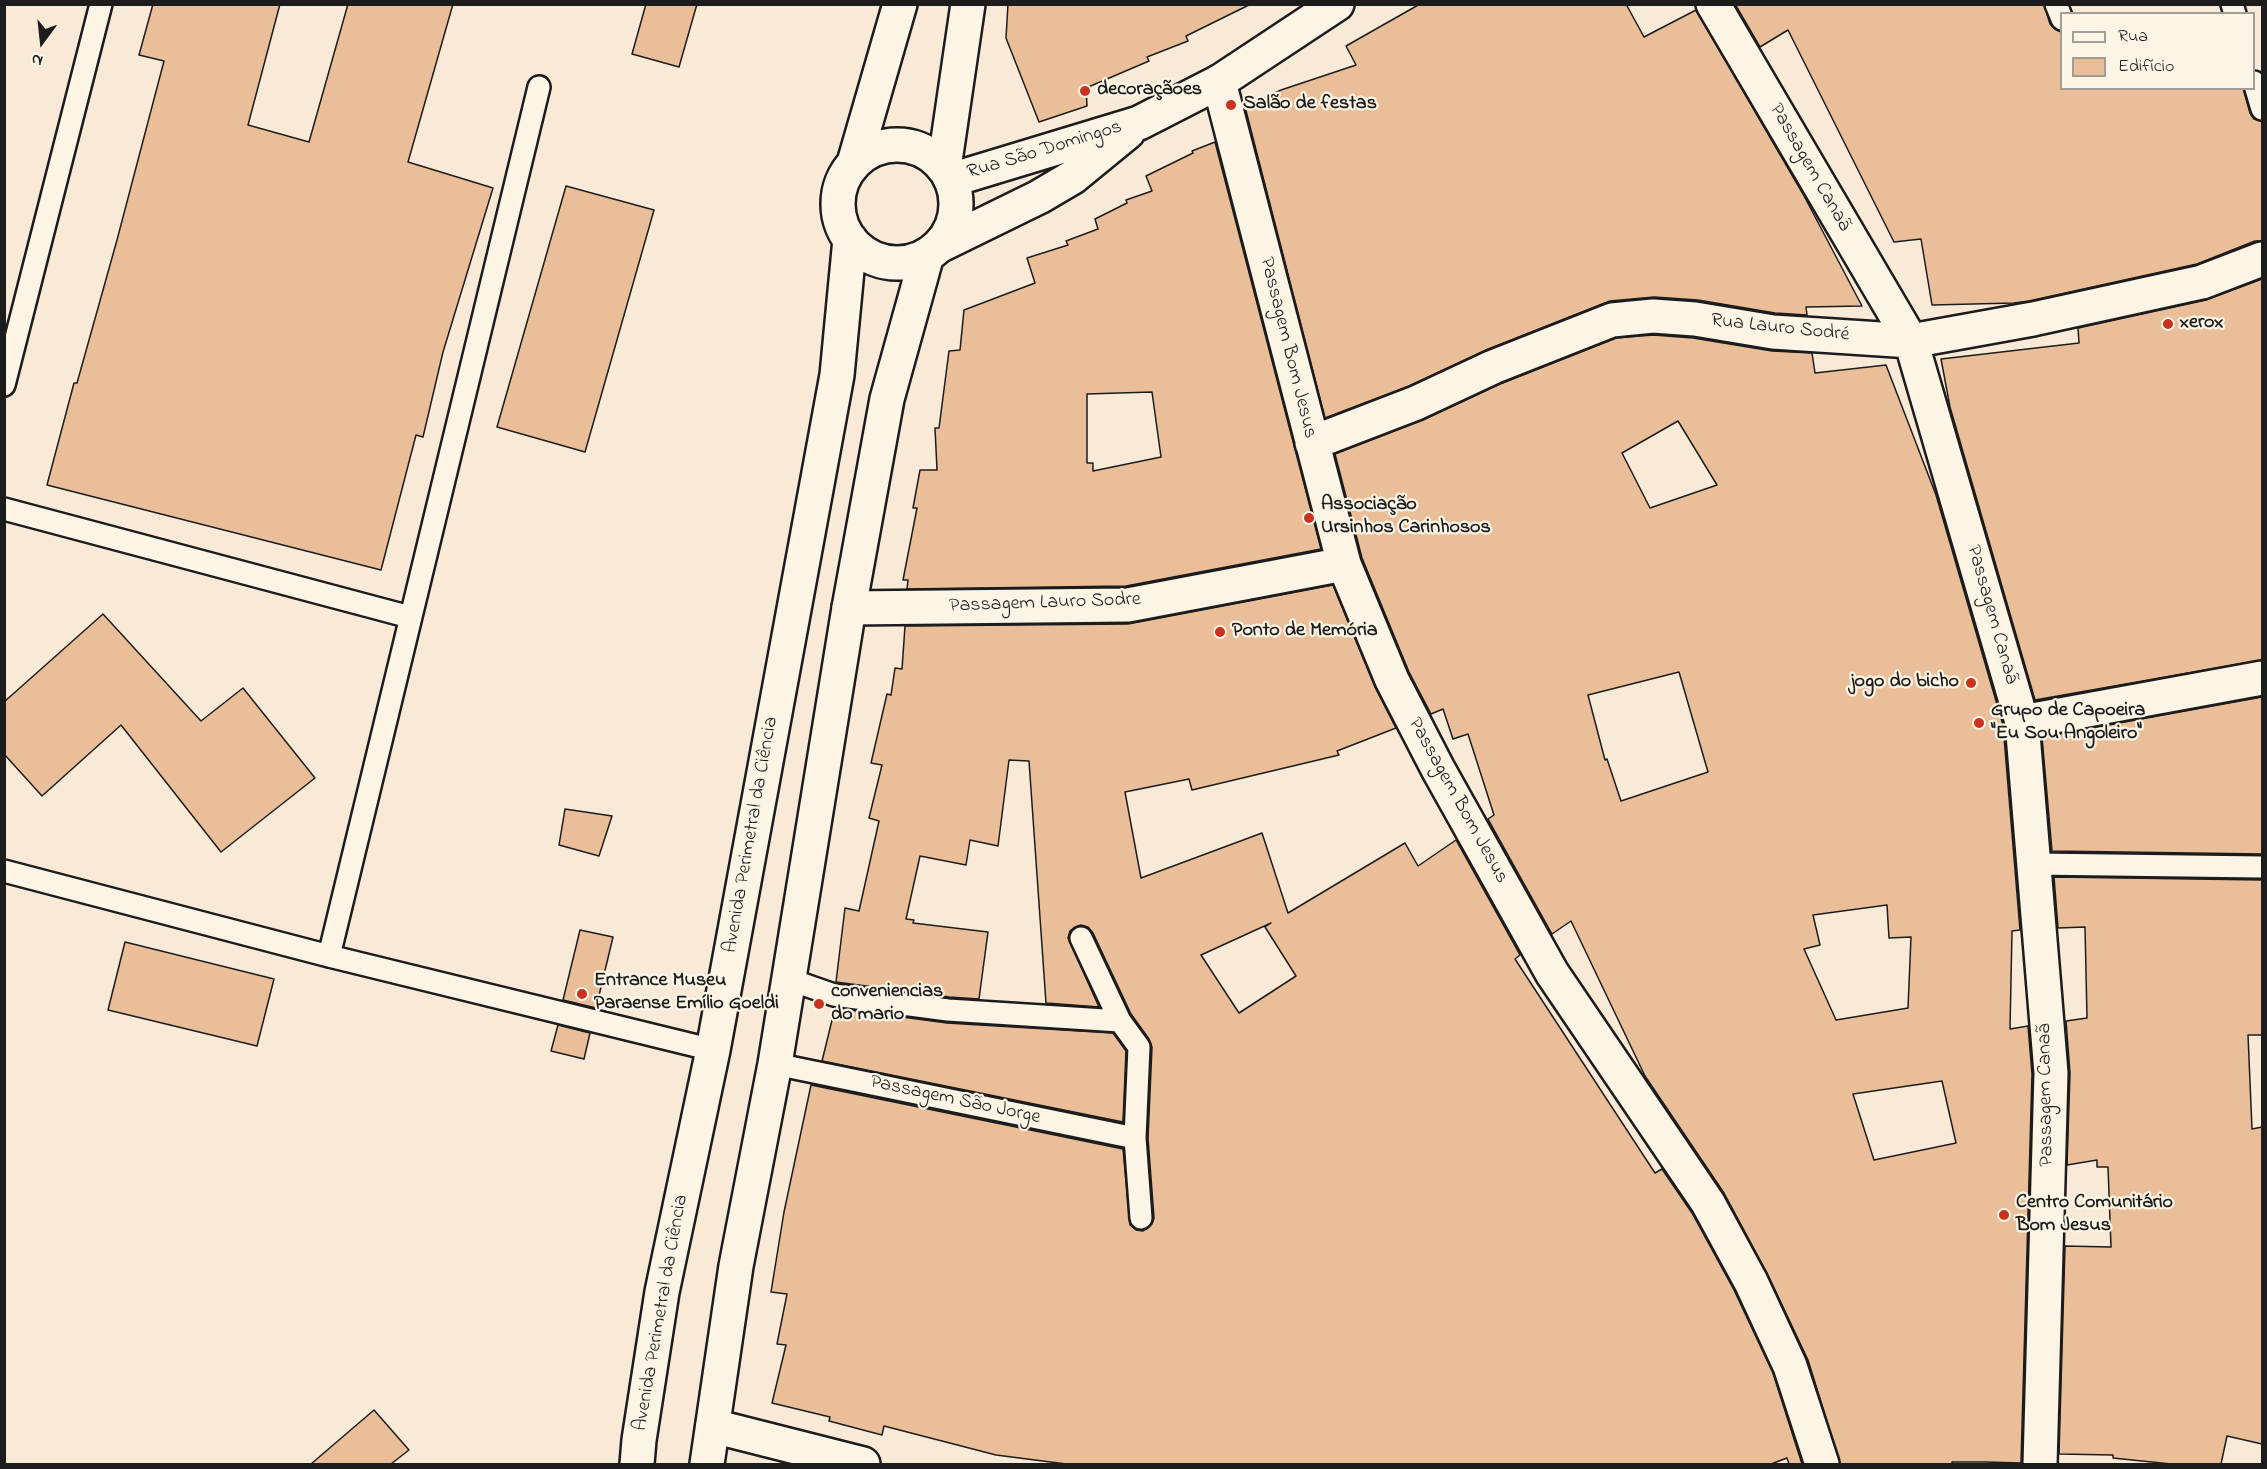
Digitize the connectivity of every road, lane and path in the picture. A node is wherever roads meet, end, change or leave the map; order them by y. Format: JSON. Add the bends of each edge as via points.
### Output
{"nodes":[{"id":1,"x":101,"y":4,"type":"edge"},
{"id":2,"x":900,"y":4,"type":"edge"},
{"id":3,"x":968,"y":4,"type":"edge"},
{"id":4,"x":1337,"y":4,"type":"edge"},
{"id":5,"x":1713,"y":4,"type":"edge"},
{"id":6,"x":1219,"y":82,"type":"junction"},
{"id":7,"x":539,"y":87,"type":"dead end"},
{"id":8,"x":2255,"y":88,"type":"edge"},
{"id":9,"x":2262,"y":109,"type":"edge"},
{"id":10,"x":1139,"y":123,"type":"junction"},
{"id":11,"x":854,"y":163,"type":"junction"},
{"id":12,"x":948,"y":174,"type":"junction"},
{"id":13,"x":850,"y":239,"type":"junction"},
{"id":14,"x":933,"y":250,"type":"junction"},
{"id":15,"x":2262,"y":259,"type":"edge"},
{"id":16,"x":1911,"y":340,"type":"junction"},
{"id":17,"x":4,"y":385,"type":"edge"},
{"id":18,"x":1312,"y":443,"type":"junction"},
{"id":19,"x":4,"y":509,"type":"edge"},
{"id":20,"x":1344,"y":564,"type":"junction"},
{"id":21,"x":849,"y":608,"type":"junction"},
{"id":22,"x":410,"y":617,"type":"junction"},
{"id":23,"x":2262,"y":678,"type":"edge"},
{"id":24,"x":2022,"y":722,"type":"junction"},
{"id":25,"x":2034,"y":864,"type":"junction"},
{"id":26,"x":2262,"y":867,"type":"edge"},
{"id":27,"x":4,"y":871,"type":"edge"},
{"id":28,"x":1081,"y":938,"type":"dead end"},
{"id":29,"x":329,"y":956,"type":"junction"},
{"id":30,"x":788,"y":979,"type":"junction"},
{"id":31,"x":1120,"y":1021,"type":"junction"},
{"id":32,"x":713,"y":1050,"type":"junction"},
{"id":33,"x":775,"y":1064,"type":"junction"},
{"id":34,"x":1136,"y":1138,"type":"junction"},
{"id":35,"x":1141,"y":1218,"type":"dead end"},
{"id":36,"x":713,"y":1426,"type":"junction"},
{"id":37,"x":637,"y":1464,"type":"edge"},
{"id":38,"x":707,"y":1464,"type":"edge"},
{"id":39,"x":863,"y":1464,"type":"edge"},
{"id":40,"x":1822,"y":1464,"type":"edge"},
{"id":41,"x":2040,"y":1464,"type":"edge"}],
"edges":[{"from":1,"to":17,"type":"lane"},
{"from":2,"to":11,"type":"street"},
{"from":3,"to":12,"type":"street"},
{"from":4,"to":6,"type":"street","name":"Rua São Domingos"},
{"from":5,"to":16,"type":"street","name":"Passagem Canaã"},
{"from":6,"to":10,"type":"street","name":"Rua São Domingos"},
{"from":6,"to":18,"type":"street","name":"Passagem Bom Jesus"},
{"from":7,"to":22,"type":"lane"},
{"from":8,"to":9,"type":"lane"},
{"from":10,"to":12,"type":"street","name":"Rua São Domingos"},
{"from":10,"to":14,"type":"street","name":"Rua São Domingos","via":[[1073,177]]},
{"from":11,"to":12,"type":"street","via":[[867,152],[900,145],[932,156]]},
{"from":11,"to":13,"type":"street","via":[[845,174],[837,200]]},
{"from":12,"to":14,"type":"street","via":[[955,188],[957,210],[954,223]]},
{"from":13,"to":14,"type":"street","via":[[860,250],[885,262],[914,261]]},
{"from":13,"to":32,"type":"street","name":"Avenida Perimetral da Ciência","via":[[837,375]]},
{"from":14,"to":21,"type":"street","via":[[887,399]]},
{"from":15,"to":16,"type":"street","name":"Rua Lauro Sodré","via":[[2202,282],[2033,319]]},
{"from":16,"to":18,"type":"street","name":"Rua Lauro Sodré","via":[[1773,332],[1653,316],[1612,320]]},
{"from":16,"to":24,"type":"street","name":"Passagem Canaã"},
{"from":18,"to":20,"type":"street","name":"Passagem Bom Jesus"},
{"from":19,"to":22,"type":"lane"},
{"from":20,"to":21,"type":"street","name":"Passagem Lauro Sodre","via":[[1128,605]]},
{"from":20,"to":40,"type":"street","name":"Passagem Bom Jesus","via":[[1392,680],[1552,973],[1708,1203],[1751,1282],[1790,1366]]},
{"from":21,"to":30,"type":"street"},
{"from":22,"to":29,"type":"lane"},
{"from":23,"to":24,"type":"street"},
{"from":24,"to":25,"type":"street","name":"Passagem Canaã"},
{"from":25,"to":26,"type":"lane"},
{"from":25,"to":41,"type":"street","name":"Passagem Canaã","via":[[2051,1073]]},
{"from":27,"to":29,"type":"lane"},
{"from":28,"to":31,"type":"lane"},
{"from":29,"to":32,"type":"lane"},
{"from":30,"to":31,"type":"lane","via":[[834,995],[948,1010]]},
{"from":30,"to":33,"type":"street"},
{"from":31,"to":34,"type":"lane","via":[[1138,1047]]},
{"from":32,"to":37,"type":"street","name":"Avenida Perimetral da Ciência","via":[[662,1292]]},
{"from":33,"to":34,"type":"lane","name":"Passagem São Jorge"},
{"from":33,"to":36,"type":"street","via":[[736,1266]]},
{"from":34,"to":35,"type":"lane"},
{"from":36,"to":38,"type":"street"},
{"from":36,"to":39,"type":"street"}]}
